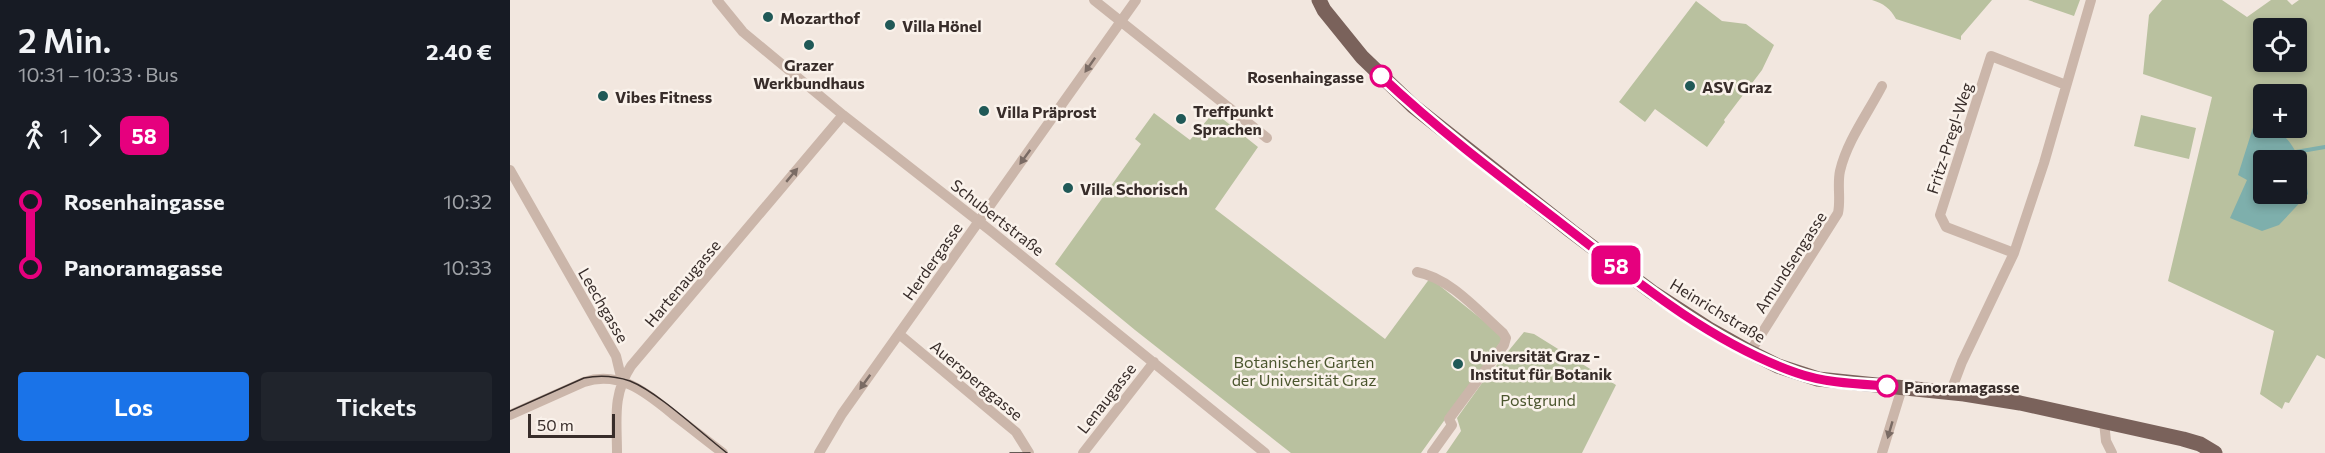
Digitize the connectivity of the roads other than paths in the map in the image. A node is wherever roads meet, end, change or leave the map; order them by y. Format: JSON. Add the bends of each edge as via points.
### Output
{"nodes":[{"id":1,"x":717,"y":0,"type":"edge"},
{"id":2,"x":1094,"y":0,"type":"edge"},
{"id":3,"x":1136,"y":0,"type":"edge"},
{"id":4,"x":1319,"y":0,"type":"edge"},
{"id":5,"x":2091,"y":0,"type":"edge"},
{"id":6,"x":1121,"y":21,"type":"junction"},
{"id":7,"x":2066,"y":84,"type":"junction"},
{"id":8,"x":1882,"y":86,"type":"dead end"},
{"id":9,"x":843,"y":115,"type":"junction"},
{"id":10,"x":1266,"y":138,"type":"dead end"},
{"id":11,"x":510,"y":170,"type":"edge"},
{"id":12,"x":979,"y":221,"type":"junction"},
{"id":13,"x":2014,"y":254,"type":"junction"},
{"id":14,"x":1417,"y":272,"type":"dead end"},
{"id":15,"x":899,"y":334,"type":"junction"},
{"id":16,"x":1750,"y":352,"type":"junction"},
{"id":17,"x":1154,"y":362,"type":"junction"},
{"id":18,"x":622,"y":381,"type":"junction"},
{"id":19,"x":1902,"y":388,"type":"junction"},
{"id":20,"x":1951,"y":391,"type":"junction"},
{"id":21,"x":510,"y":415,"type":"edge"},
{"id":22,"x":2103,"y":422,"type":"junction"},
{"id":23,"x":617,"y":453,"type":"edge"},
{"id":24,"x":723,"y":453,"type":"edge"},
{"id":25,"x":819,"y":453,"type":"edge"},
{"id":26,"x":1029,"y":453,"type":"edge"},
{"id":27,"x":1083,"y":453,"type":"edge"},
{"id":28,"x":1265,"y":453,"type":"edge"},
{"id":29,"x":1432,"y":453,"type":"edge"},
{"id":30,"x":1882,"y":453,"type":"edge"},
{"id":31,"x":2112,"y":453,"type":"edge"},
{"id":32,"x":2215,"y":453,"type":"edge"}],
"edges":[{"from":1,"to":9,"type":"street","name":"Schubertstraße","via":[[743,32]]},
{"from":2,"to":6,"type":"street"},
{"from":3,"to":6,"type":"street","name":"Herdergasse"},
{"from":4,"to":16,"type":"main road","name":"Heinrichstraße","via":[[1362,57],[1421,112],[1652,292]]},
{"from":5,"to":7,"type":"street"},
{"from":6,"to":10,"type":"street"},
{"from":6,"to":12,"type":"street","name":"Herdergasse","one_way":true},
{"from":7,"to":13,"type":"street"},
{"from":7,"to":13,"type":"street","name":"Fritz-Pregl-Weg","via":[[1991,56],[1940,215],[1946,226]]},
{"from":8,"to":16,"type":"street","name":"Amundsengasse","via":[[1840,171],[1838,213]]},
{"from":9,"to":12,"type":"street","name":"Schubertstraße"},
{"from":18,"to":9,"type":"street","name":"Hartenaugasse","one_way":true},
{"from":11,"to":18,"type":"street","name":"Leechgasse","via":[[616,356]]},
{"from":12,"to":15,"type":"street","name":"Herdergasse"},
{"from":12,"to":17,"type":"street","name":"Schubertstraße"},
{"from":13,"to":20,"type":"street"},
{"from":14,"to":29,"type":"street","via":[[1449,286],[1506,338],[1449,419],[1452,425]]},
{"from":15,"to":25,"type":"street","name":"Herdergasse","one_way":true,"via":[[838,419]]},
{"from":15,"to":26,"type":"street","name":"Auersperggasse","via":[[1016,432]]},
{"from":16,"to":19,"type":"main road","name":"Heinrichstraße","via":[[1818,379]]},
{"from":17,"to":27,"type":"street","name":"Lenaugasse"},
{"from":17,"to":28,"type":"street","name":"Schubertstraße"},
{"from":18,"to":21,"type":"street","via":[[590,380]]},
{"from":18,"to":23,"type":"street","via":[[617,403]]},
{"from":18,"to":24,"type":"street","via":[[640,388]]},
{"from":19,"to":20,"type":"main road","name":"Heinrichstraße"},
{"from":19,"to":30,"type":"street","one_way":true},
{"from":20,"to":22,"type":"main road","name":"Heinrichstraße"},
{"from":22,"to":31,"type":"street"},
{"from":22,"to":32,"type":"main road","name":"Heinrichstraße","via":[[2200,444]]}]}
